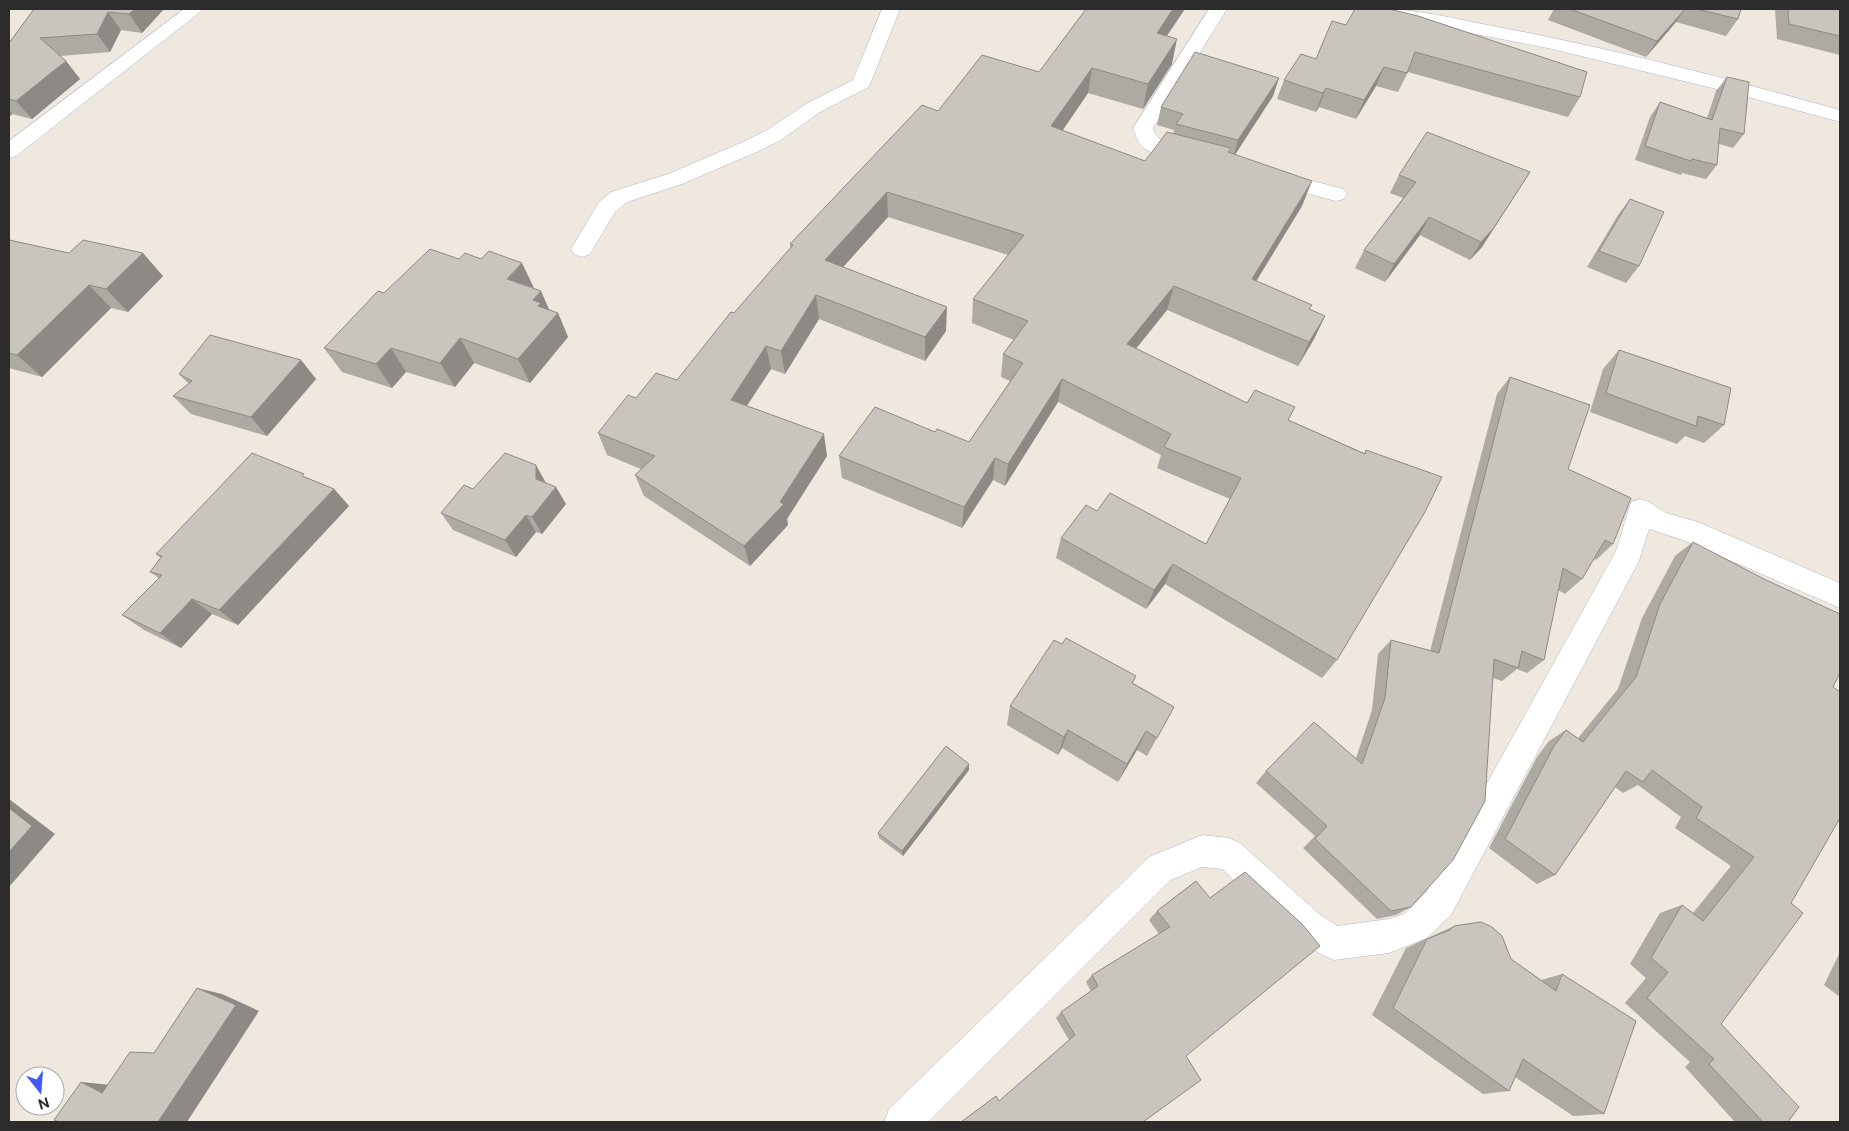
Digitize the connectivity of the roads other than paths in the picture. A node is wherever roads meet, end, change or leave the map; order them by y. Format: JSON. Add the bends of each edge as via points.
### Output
{"nodes":[{"id":1,"x":195,"y":9,"type":"edge"},
{"id":2,"x":891,"y":9,"type":"edge"},
{"id":3,"x":1218,"y":9,"type":"edge"},
{"id":4,"x":1371,"y":9,"type":"edge"},
{"id":5,"x":1840,"y":116,"type":"edge"},
{"id":6,"x":9,"y":151,"type":"edge"},
{"id":7,"x":1213,"y":162,"type":"edge"},
{"id":8,"x":1260,"y":174,"type":"edge"},
{"id":9,"x":1336,"y":194,"type":"dead end"},
{"id":10,"x":582,"y":249,"type":"dead end"},
{"id":11,"x":1840,"y":596,"type":"edge"},
{"id":12,"x":902,"y":1122,"type":"edge"}],
"edges":[{"from":1,"to":6,"type":"street"},
{"from":2,"to":10,"type":"street","via":[[859,85],[813,108],[752,146],[675,179],[619,198],[607,206]]},
{"from":3,"to":7,"type":"street","via":[[1143,128],[1146,137],[1156,147]]},
{"from":4,"to":5,"type":"street","via":[[1548,42]]},
{"from":8,"to":9,"type":"street"},
{"from":11,"to":12,"type":"street","via":[[1688,530],[1660,522],[1640,510],[1630,552],[1439,903],[1415,926],[1389,936],[1334,943],[1306,925],[1228,854],[1202,851],[1160,868]]}]}
